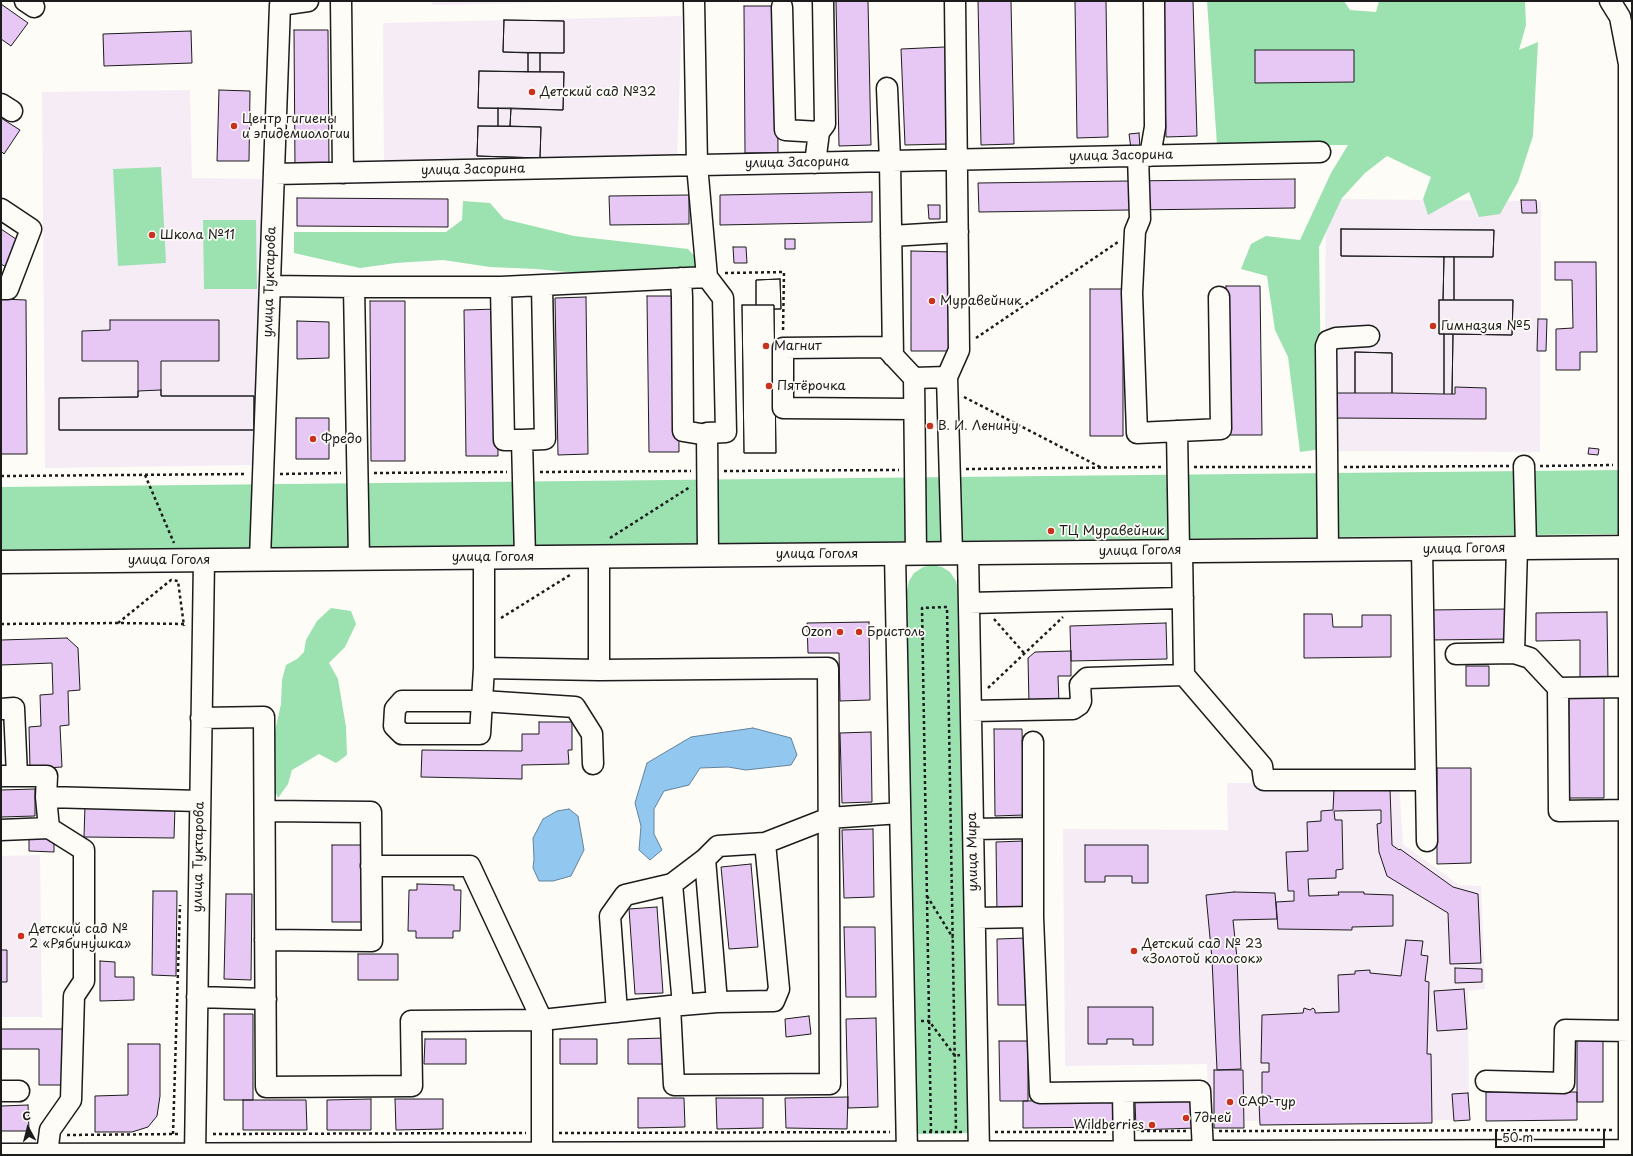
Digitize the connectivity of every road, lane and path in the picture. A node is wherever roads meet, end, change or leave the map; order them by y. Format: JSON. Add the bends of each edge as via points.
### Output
{"nodes":[{"id":1,"x":308,"y":1,"type":"edge"},
{"id":2,"x":341,"y":1,"type":"edge"},
{"id":3,"x":694,"y":1,"type":"edge"},
{"id":4,"x":823,"y":1,"type":"edge"},
{"id":5,"x":954,"y":1,"type":"edge"},
{"id":6,"x":1154,"y":1,"type":"edge"},
{"id":7,"x":1610,"y":1,"type":"edge"},
{"id":8,"x":782,"y":7,"type":"dead end"},
{"id":9,"x":1631,"y":74,"type":"edge"},
{"id":10,"x":887,"y":88,"type":"dead end"},
{"id":11,"x":819,"y":132,"type":"junction"},
{"id":12,"x":1320,"y":152,"type":"dead end"},
{"id":13,"x":1144,"y":156,"type":"junction"},
{"id":14,"x":957,"y":160,"type":"junction"},
{"id":15,"x":890,"y":161,"type":"junction"},
{"id":16,"x":815,"y":163,"type":"junction"},
{"id":17,"x":696,"y":165,"type":"junction"},
{"id":18,"x":343,"y":172,"type":"junction"},
{"id":19,"x":274,"y":174,"type":"junction"},
{"id":20,"x":1631,"y":190,"type":"edge"},
{"id":21,"x":1,"y":209,"type":"edge"},
{"id":22,"x":1135,"y":231,"type":"junction"},
{"id":23,"x":958,"y":232,"type":"junction"},
{"id":24,"x":891,"y":236,"type":"junction"},
{"id":25,"x":707,"y":277,"type":"junction"},
{"id":26,"x":681,"y":278,"type":"junction"},
{"id":27,"x":542,"y":285,"type":"junction"},
{"id":28,"x":270,"y":286,"type":"junction"},
{"id":29,"x":354,"y":287,"type":"junction"},
{"id":30,"x":501,"y":287,"type":"junction"},
{"id":31,"x":1,"y":289,"type":"edge"},
{"id":32,"x":1219,"y":297,"type":"dead end"},
{"id":33,"x":1369,"y":336,"type":"dead end"},
{"id":34,"x":1631,"y":337,"type":"edge"},
{"id":35,"x":783,"y":348,"type":"junction"},
{"id":36,"x":959,"y":350,"type":"junction"},
{"id":37,"x":893,"y":356,"type":"junction"},
{"id":38,"x":914,"y":378,"type":"junction"},
{"id":39,"x":948,"y":383,"type":"junction"},
{"id":40,"x":914,"y":409,"type":"junction"},
{"id":41,"x":1177,"y":431,"type":"junction"},
{"id":42,"x":702,"y":434,"type":"dead end"},
{"id":43,"x":522,"y":440,"type":"junction"},
{"id":44,"x":1524,"y":466,"type":"dead end"},
{"id":45,"x":1102,"y":468,"type":"dead end"},
{"id":46,"x":263,"y":474,"type":"junction"},
{"id":47,"x":145,"y":475,"type":"junction"},
{"id":48,"x":1,"y":476,"type":"edge"},
{"id":49,"x":1631,"y":502,"type":"edge"},
{"id":50,"x":175,"y":546,"type":"dead end"},
{"id":51,"x":1631,"y":547,"type":"edge"},
{"id":52,"x":1522,"y":548,"type":"junction"},
{"id":53,"x":1422,"y":549,"type":"junction"},
{"id":54,"x":1328,"y":550,"type":"junction"},
{"id":55,"x":1180,"y":551,"type":"junction"},
{"id":56,"x":960,"y":553,"type":"junction"},
{"id":57,"x":905,"y":554,"type":"junction"},
{"id":58,"x":708,"y":555,"type":"junction"},
{"id":59,"x":599,"y":556,"type":"junction"},
{"id":60,"x":524,"y":557,"type":"junction"},
{"id":61,"x":359,"y":558,"type":"junction"},
{"id":62,"x":484,"y":558,"type":"junction"},
{"id":63,"x":260,"y":559,"type":"junction"},
{"id":64,"x":204,"y":560,"type":"junction"},
{"id":65,"x":1,"y":562,"type":"edge"},
{"id":66,"x":1182,"y":598,"type":"junction"},
{"id":67,"x":1080,"y":600,"type":"junction"},
{"id":68,"x":974,"y":603,"type":"junction"},
{"id":69,"x":118,"y":623,"type":"junction"},
{"id":70,"x":1,"y":624,"type":"edge"},
{"id":71,"x":184,"y":624,"type":"junction"},
{"id":72,"x":184,"y":632,"type":"dead end"},
{"id":73,"x":1631,"y":650,"type":"edge"},
{"id":74,"x":1024,"y":653,"type":"junction"},
{"id":75,"x":1514,"y":653,"type":"junction"},
{"id":76,"x":1456,"y":654,"type":"dead end"},
{"id":77,"x":484,"y":668,"type":"junction"},
{"id":78,"x":599,"y":670,"type":"junction"},
{"id":79,"x":1184,"y":675,"type":"junction"},
{"id":80,"x":1629,"y":687,"type":"junction"},
{"id":81,"x":1558,"y":688,"type":"junction"},
{"id":82,"x":971,"y":708,"type":"junction"},
{"id":83,"x":1,"y":709,"type":"edge"},
{"id":84,"x":201,"y":718,"type":"junction"},
{"id":85,"x":1631,"y":736,"type":"edge"},
{"id":86,"x":1032,"y":742,"type":"dead end"},
{"id":87,"x":593,"y":764,"type":"dead end"},
{"id":88,"x":9,"y":776,"type":"edge"},
{"id":89,"x":1426,"y":780,"type":"junction"},
{"id":90,"x":46,"y":797,"type":"junction"},
{"id":91,"x":200,"y":801,"type":"junction"},
{"id":92,"x":1629,"y":810,"type":"junction"},
{"id":93,"x":265,"y":811,"type":"junction"},
{"id":94,"x":900,"y":813,"type":"junction"},
{"id":95,"x":829,"y":818,"type":"junction"},
{"id":96,"x":49,"y":828,"type":"junction"},
{"id":97,"x":1033,"y":828,"type":"junction"},
{"id":98,"x":973,"y":829,"type":"junction"},
{"id":99,"x":1,"y":830,"type":"edge"},
{"id":100,"x":1630,"y":835,"type":"edge"},
{"id":101,"x":1428,"y":841,"type":"dead end"},
{"id":102,"x":765,"y":843,"type":"junction"},
{"id":103,"x":705,"y":859,"type":"junction"},
{"id":104,"x":371,"y":866,"type":"junction"},
{"id":105,"x":672,"y":884,"type":"junction"},
{"id":106,"x":927,"y":895,"type":"junction"},
{"id":107,"x":1630,"y":902,"type":"edge"},
{"id":108,"x":180,"y":904,"type":"dead end"},
{"id":109,"x":1034,"y":917,"type":"junction"},
{"id":110,"x":974,"y":918,"type":"junction"},
{"id":111,"x":953,"y":938,"type":"junction"},
{"id":112,"x":265,"y":940,"type":"junction"},
{"id":113,"x":197,"y":997,"type":"junction"},
{"id":114,"x":266,"y":999,"type":"junction"},
{"id":115,"x":717,"y":1002,"type":"junction"},
{"id":116,"x":676,"y":1005,"type":"junction"},
{"id":117,"x":617,"y":1012,"type":"junction"},
{"id":118,"x":542,"y":1020,"type":"junction"},
{"id":119,"x":929,"y":1021,"type":"junction"},
{"id":120,"x":1629,"y":1031,"type":"junction"},
{"id":121,"x":955,"y":1056,"type":"junction"},
{"id":122,"x":1486,"y":1081,"type":"dead end"},
{"id":123,"x":1123,"y":1092,"type":"junction"},
{"id":124,"x":1629,"y":1130,"type":"junction"},
{"id":125,"x":1203,"y":1131,"type":"junction"},
{"id":126,"x":907,"y":1132,"type":"junction"},
{"id":127,"x":931,"y":1132,"type":"junction"},
{"id":128,"x":956,"y":1132,"type":"junction"},
{"id":129,"x":978,"y":1132,"type":"junction"},
{"id":130,"x":1124,"y":1132,"type":"junction"},
{"id":131,"x":542,"y":1133,"type":"junction"},
{"id":132,"x":173,"y":1134,"type":"junction"},
{"id":133,"x":195,"y":1134,"type":"junction"},
{"id":134,"x":48,"y":1145,"type":"edge"},
{"id":135,"x":1628,"y":1151,"type":"edge"},
{"id":136,"x":907,"y":1152,"type":"junction"},
{"id":137,"x":979,"y":1152,"type":"junction"},
{"id":138,"x":1124,"y":1152,"type":"junction"},
{"id":139,"x":1198,"y":1152,"type":"edge"},
{"id":140,"x":542,"y":1153,"type":"junction"},
{"id":141,"x":946,"y":1153,"type":"edge"},
{"id":142,"x":1013,"y":1153,"type":"edge"},
{"id":143,"x":1161,"y":1153,"type":"edge"},
{"id":144,"x":1451,"y":1153,"type":"edge"},
{"id":145,"x":1,"y":1154,"type":"edge"},
{"id":146,"x":195,"y":1154,"type":"edge"},
{"id":147,"x":694,"y":1154,"type":"edge"}],
"edges":[{"from":1,"to":19,"type":"street","name":"улица Туктарова","via":[[280,5]]},
{"from":2,"to":18,"type":"street"},
{"from":3,"to":17,"type":"street"},
{"from":4,"to":11,"type":"street","via":[[825,124]]},
{"from":5,"to":14,"type":"street"},
{"from":6,"to":13,"type":"street","via":[[1155,127]]},
{"from":7,"to":9,"type":"street","via":[[1620,16]]},
{"from":8,"to":11,"type":"street","via":[[785,130]]},
{"from":9,"to":20,"type":"street"},
{"from":10,"to":15,"type":"street"},
{"from":11,"to":16,"type":"street"},
{"from":12,"to":13,"type":"street","name":"улица Засорина"},
{"from":13,"to":14,"type":"street","name":"улица Засорина"},
{"from":13,"to":22,"type":"street","via":[[1140,218]]},
{"from":14,"to":15,"type":"street","name":"улица Засорина"},
{"from":14,"to":23,"type":"street"},
{"from":15,"to":16,"type":"street","name":"улица Засорина"},
{"from":15,"to":24,"type":"street"},
{"from":16,"to":17,"type":"street","name":"улица Засорина"},
{"from":17,"to":18,"type":"street","name":"улица Засорина"},
{"from":17,"to":25,"type":"street"},
{"from":18,"to":19,"type":"street","name":"улица Засорина"},
{"from":19,"to":28,"type":"street","name":"улица Туктарова"},
{"from":20,"to":34,"type":"street"},
{"from":21,"to":31,"type":"street","via":[[31,229],[8,290]]},
{"from":22,"to":36,"type":"path"},
{"from":22,"to":41,"type":"street","via":[[1132,293],[1137,433]]},
{"from":23,"to":24,"type":"street"},
{"from":23,"to":36,"type":"street"},
{"from":24,"to":37,"type":"street"},
{"from":25,"to":26,"type":"street"},
{"from":25,"to":35,"type":"path","via":[[725,273],[784,272]]},
{"from":25,"to":58,"type":"street","via":[[723,298],[726,432],[707,433]]},
{"from":26,"to":27,"type":"street"},
{"from":26,"to":42,"type":"street","via":[[683,431]]},
{"from":27,"to":30,"type":"street"},
{"from":27,"to":43,"type":"street","via":[[544,439]]},
{"from":28,"to":29,"type":"street"},
{"from":28,"to":46,"type":"street","name":"улица Туктарова"},
{"from":29,"to":30,"type":"street"},
{"from":29,"to":61,"type":"street"},
{"from":30,"to":43,"type":"street","via":[[504,440]]},
{"from":32,"to":41,"type":"street","via":[[1221,430]]},
{"from":33,"to":54,"type":"street","via":[[1336,338],[1328,341],[1326,346]]},
{"from":34,"to":49,"type":"street"},
{"from":35,"to":37,"type":"street","via":[[885,347]]},
{"from":35,"to":40,"type":"street","via":[[783,408]]},
{"from":36,"to":39,"type":"street"},
{"from":37,"to":38,"type":"street"},
{"from":38,"to":39,"type":"street"},
{"from":38,"to":40,"type":"street"},
{"from":39,"to":45,"type":"path"},
{"from":39,"to":56,"type":"street","name":"улица Мира"},
{"from":40,"to":57,"type":"street"},
{"from":41,"to":55,"type":"street"},
{"from":43,"to":60,"type":"street"},
{"from":44,"to":52,"type":"street"},
{"from":46,"to":47,"type":"path"},
{"from":46,"to":63,"type":"street","name":"улица Туктарова"},
{"from":47,"to":48,"type":"path"},
{"from":47,"to":50,"type":"path"},
{"from":49,"to":51,"type":"street"},
{"from":51,"to":52,"type":"main road","name":"улица Гоголя"},
{"from":51,"to":73,"type":"street"},
{"from":52,"to":53,"type":"main road","name":"улица Гоголя"},
{"from":52,"to":75,"type":"street"},
{"from":53,"to":54,"type":"main road","name":"улица Гоголя"},
{"from":53,"to":89,"type":"street"},
{"from":54,"to":55,"type":"main road","name":"улица Гоголя"},
{"from":55,"to":56,"type":"main road","name":"улица Гоголя"},
{"from":55,"to":66,"type":"street"},
{"from":56,"to":57,"type":"main road","name":"улица Гоголя"},
{"from":56,"to":68,"type":"street","name":"улица Мира"},
{"from":57,"to":58,"type":"main road","name":"улица Гоголя"},
{"from":57,"to":94,"type":"street"},
{"from":58,"to":59,"type":"main road","name":"улица Гоголя"},
{"from":59,"to":60,"type":"main road","name":"улица Гоголя"},
{"from":59,"to":78,"type":"street"},
{"from":60,"to":62,"type":"main road","name":"улица Гоголя"},
{"from":61,"to":62,"type":"main road","name":"улица Гоголя"},
{"from":61,"to":63,"type":"main road","name":"улица Гоголя"},
{"from":62,"to":77,"type":"street"},
{"from":63,"to":64,"type":"main road","name":"улица Гоголя"},
{"from":64,"to":65,"type":"main road","name":"улица Гоголя"},
{"from":64,"to":84,"type":"street","name":"улица Туктарова"},
{"from":66,"to":67,"type":"street"},
{"from":66,"to":79,"type":"street"},
{"from":67,"to":68,"type":"street"},
{"from":67,"to":74,"type":"path"},
{"from":68,"to":74,"type":"path"},
{"from":68,"to":82,"type":"street","name":"улица Мира"},
{"from":69,"to":70,"type":"path"},
{"from":69,"to":71,"type":"path"},
{"from":69,"to":71,"type":"path","via":[[171,580],[178,581]]},
{"from":71,"to":72,"type":"path"},
{"from":73,"to":80,"type":"street"},
{"from":74,"to":82,"type":"path"},
{"from":75,"to":76,"type":"street"},
{"from":75,"to":81,"type":"street","via":[[1530,658]]},
{"from":77,"to":78,"type":"street"},
{"from":77,"to":87,"type":"street","via":[[482,701],[574,707],[592,734]]},
{"from":78,"to":95,"type":"street","via":[[828,668]]},
{"from":79,"to":82,"type":"street","via":[[1087,678],[1080,685],[1081,701],[1074,709]]},
{"from":79,"to":89,"type":"street","via":[[1262,766],[1264,780]]},
{"from":80,"to":81,"type":"street"},
{"from":80,"to":85,"type":"street"},
{"from":81,"to":92,"type":"street","via":[[1559,811]]},
{"from":82,"to":98,"type":"street","name":"улица Мира"},
{"from":83,"to":88,"type":"street","via":[[14,708]]},
{"from":84,"to":91,"type":"street","name":"улица Туктарова"},
{"from":84,"to":93,"type":"street","via":[[264,717]]},
{"from":85,"to":92,"type":"street"},
{"from":86,"to":97,"type":"street"},
{"from":88,"to":90,"type":"street","via":[[46,776]]},
{"from":89,"to":101,"type":"street"},
{"from":90,"to":91,"type":"street"},
{"from":90,"to":96,"type":"street"},
{"from":91,"to":113,"type":"street","name":"улица Туктарова"},
{"from":92,"to":100,"type":"street"},
{"from":93,"to":104,"type":"street","via":[[371,812]]},
{"from":93,"to":112,"type":"street"},
{"from":94,"to":95,"type":"street"},
{"from":94,"to":126,"type":"street"},
{"from":95,"to":102,"type":"street"},
{"from":95,"to":116,"type":"street","via":[[830,1084],[674,1085]]},
{"from":96,"to":99,"type":"street"},
{"from":96,"to":134,"type":"street","via":[[84,850],[84,981],[74,996],[71,1100],[50,1130]]},
{"from":97,"to":98,"type":"street"},
{"from":97,"to":109,"type":"street"},
{"from":98,"to":110,"type":"street","name":"улица Мира"},
{"from":100,"to":107,"type":"street"},
{"from":102,"to":103,"type":"street","via":[[718,846]]},
{"from":102,"to":115,"type":"street","via":[[779,989],[774,1001]]},
{"from":103,"to":105,"type":"street"},
{"from":103,"to":115,"type":"street"},
{"from":104,"to":112,"type":"street","via":[[372,941]]},
{"from":104,"to":118,"type":"street","via":[[470,866]]},
{"from":105,"to":116,"type":"street"},
{"from":105,"to":117,"type":"street","via":[[625,896],[610,916]]},
{"from":106,"to":111,"type":"path"},
{"from":106,"to":111,"type":"path","via":[[922,608],[947,607]]},
{"from":106,"to":119,"type":"path"},
{"from":107,"to":120,"type":"street"},
{"from":108,"to":132,"type":"path"},
{"from":109,"to":110,"type":"street"},
{"from":109,"to":123,"type":"street","via":[[1040,1093]]},
{"from":110,"to":129,"type":"street","name":"улица Мира"},
{"from":111,"to":121,"type":"path"},
{"from":112,"to":114,"type":"street"},
{"from":113,"to":114,"type":"street"},
{"from":113,"to":133,"type":"street","name":"улица Туктарова"},
{"from":114,"to":118,"type":"street","via":[[266,1087],[412,1086],[411,1021]]},
{"from":115,"to":116,"type":"street"},
{"from":116,"to":117,"type":"street"},
{"from":117,"to":118,"type":"street"},
{"from":118,"to":131,"type":"street"},
{"from":119,"to":121,"type":"path"},
{"from":119,"to":127,"type":"path"},
{"from":120,"to":122,"type":"street","via":[[1565,1030],[1564,1083]]},
{"from":120,"to":124,"type":"street"},
{"from":121,"to":128,"type":"path"},
{"from":123,"to":125,"type":"street","via":[[1200,1091]]},
{"from":123,"to":130,"type":"street"},
{"from":124,"to":125,"type":"path"},
{"from":124,"to":135,"type":"street"},
{"from":125,"to":130,"type":"path"},
{"from":125,"to":139,"type":"street"},
{"from":126,"to":127,"type":"path"},
{"from":126,"to":131,"type":"path"},
{"from":126,"to":136,"type":"street"},
{"from":127,"to":128,"type":"path"},
{"from":128,"to":129,"type":"path"},
{"from":129,"to":130,"type":"path"},
{"from":129,"to":137,"type":"street","name":"улица Мира"},
{"from":130,"to":138,"type":"street"},
{"from":131,"to":133,"type":"path"},
{"from":131,"to":140,"type":"street"},
{"from":132,"to":133,"type":"path"},
{"from":132,"to":134,"type":"path"},
{"from":133,"to":146,"type":"street","name":"улица Туктарова"},
{"from":134,"to":145,"type":"street"},
{"from":134,"to":146,"type":"street"},
{"from":135,"to":144,"type":"street"},
{"from":136,"to":141,"type":"street"},
{"from":136,"to":147,"type":"street"},
{"from":137,"to":141,"type":"street"},
{"from":137,"to":142,"type":"street"},
{"from":138,"to":142,"type":"street"},
{"from":138,"to":143,"type":"street"},
{"from":139,"to":143,"type":"street"},
{"from":139,"to":144,"type":"street"},
{"from":140,"to":146,"type":"street"},
{"from":140,"to":147,"type":"street"}]}
